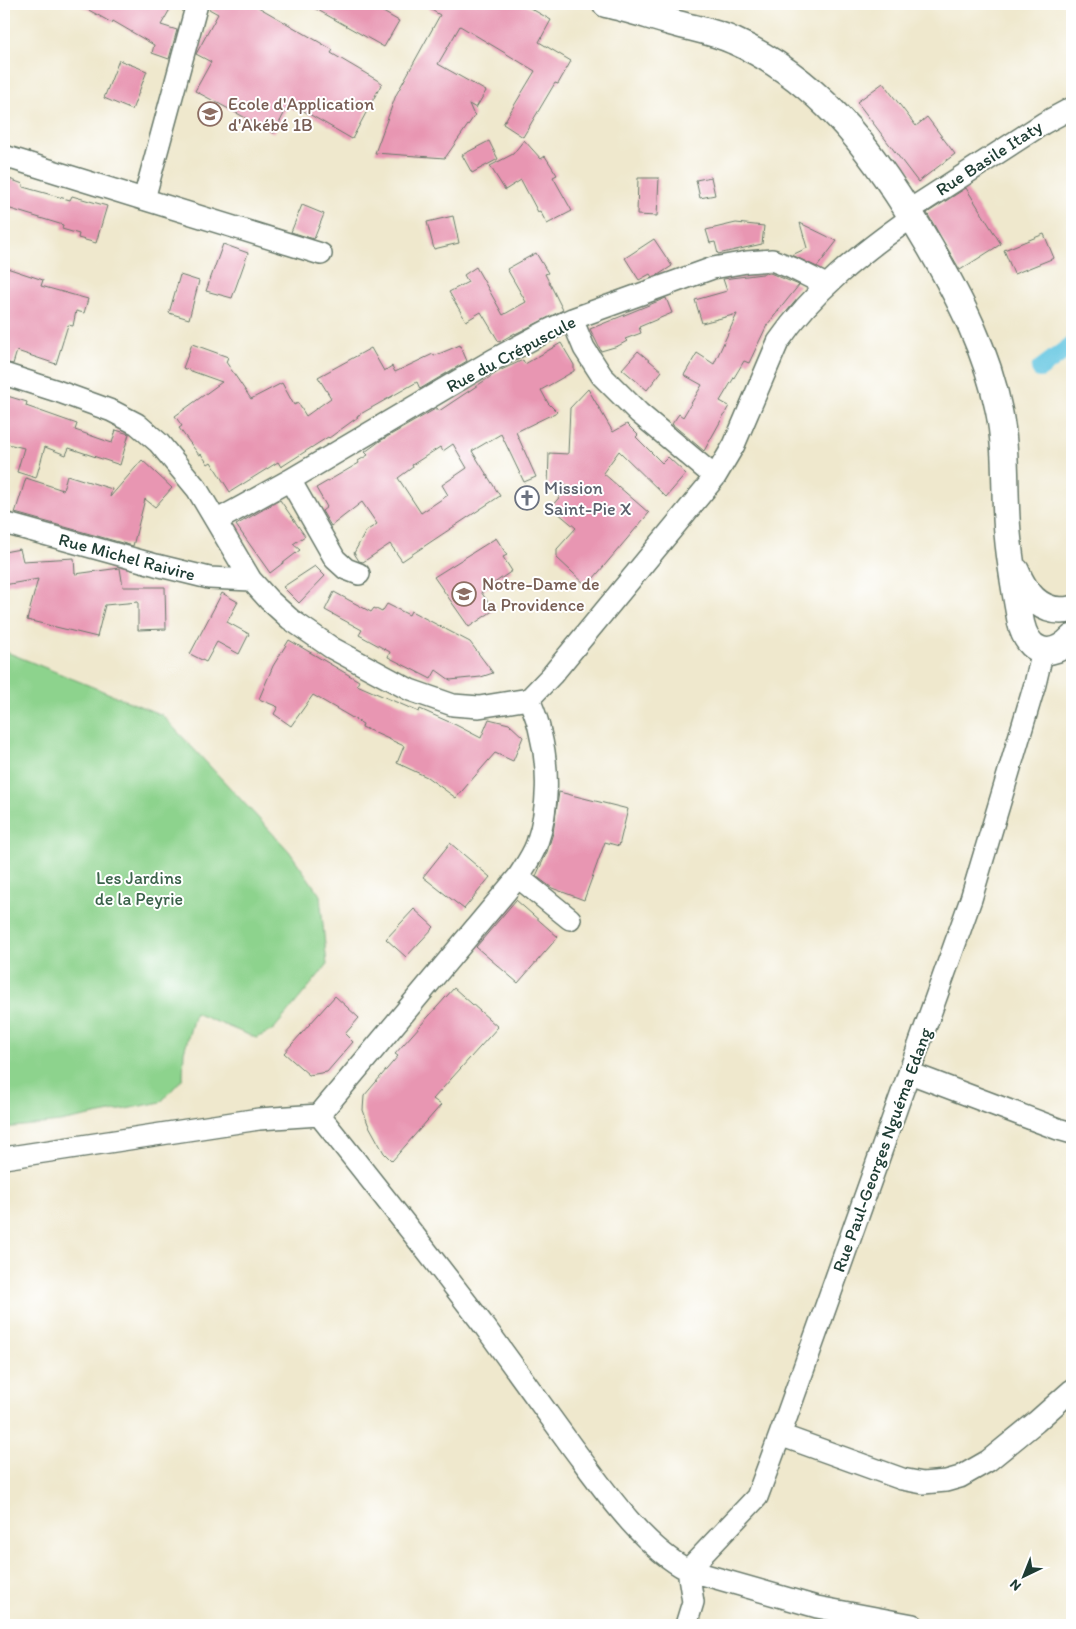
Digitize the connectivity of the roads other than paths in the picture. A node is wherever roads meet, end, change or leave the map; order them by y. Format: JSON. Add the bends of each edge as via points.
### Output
{"nodes":[{"id":1,"x":197,"y":4,"type":"edge"},
{"id":2,"x":606,"y":4,"type":"edge"},
{"id":3,"x":643,"y":8,"type":"edge"},
{"id":4,"x":1072,"y":108,"type":"edge"},
{"id":5,"x":4,"y":156,"type":"edge"},
{"id":6,"x":153,"y":201,"type":"junction"},
{"id":7,"x":910,"y":214,"type":"junction"},
{"id":8,"x":321,"y":254,"type":"dead end"},
{"id":9,"x":826,"y":285,"type":"junction"},
{"id":10,"x":572,"y":319,"type":"junction"},
{"id":11,"x":4,"y":374,"type":"edge"},
{"id":12,"x":715,"y":477,"type":"junction"},
{"id":13,"x":290,"y":480,"type":"junction"},
{"id":14,"x":216,"y":522,"type":"junction"},
{"id":15,"x":4,"y":523,"type":"edge"},
{"id":16,"x":1011,"y":557,"type":"junction"},
{"id":17,"x":359,"y":574,"type":"dead end"},
{"id":18,"x":251,"y":580,"type":"junction"},
{"id":19,"x":1072,"y":609,"type":"edge"},
{"id":20,"x":1072,"y":638,"type":"edge"},
{"id":21,"x":1043,"y":650,"type":"junction"},
{"id":22,"x":529,"y":698,"type":"junction"},
{"id":23,"x":518,"y":877,"type":"junction"},
{"id":24,"x":570,"y":919,"type":"dead end"},
{"id":25,"x":910,"y":1072,"type":"junction"},
{"id":26,"x":319,"y":1115,"type":"junction"},
{"id":27,"x":1072,"y":1133,"type":"edge"},
{"id":28,"x":4,"y":1158,"type":"edge"},
{"id":29,"x":1072,"y":1390,"type":"edge"},
{"id":30,"x":780,"y":1435,"type":"junction"},
{"id":31,"x":688,"y":1570,"type":"junction"},
{"id":32,"x":686,"y":1625,"type":"edge"},
{"id":33,"x":913,"y":1625,"type":"edge"}],
"edges":[{"from":1,"to":6,"type":"street"},
{"from":2,"to":3,"type":"main road"},
{"from":3,"to":7,"type":"main road","via":[[675,23],[734,41],[762,56],[819,96],[857,137]]},
{"from":4,"to":7,"type":"street","name":"Rue Basile Itaty","via":[[1044,123]]},
{"from":5,"to":6,"type":"street"},
{"from":6,"to":8,"type":"street"},
{"from":7,"to":9,"type":"street","name":"Rue Basile Itaty"},
{"from":7,"to":16,"type":"main road","via":[[967,315],[992,379],[1004,435]]},
{"from":9,"to":10,"type":"street","name":"Rue du Crépuscule","via":[[772,260],[747,262],[713,268]]},
{"from":9,"to":12,"type":"street","name":"Rue Basile Itaty","via":[[778,342],[734,445]]},
{"from":10,"to":12,"type":"street","via":[[584,348],[602,376],[639,413]]},
{"from":10,"to":13,"type":"street","name":"Rue du Crépuscule","via":[[493,360]]},
{"from":11,"to":14,"type":"street","via":[[112,411],[137,424],[177,463]]},
{"from":12,"to":22,"type":"street","name":"Rue Basile Itaty","via":[[552,675]]},
{"from":13,"to":14,"type":"street","name":"Rue du Crépuscule"},
{"from":13,"to":17,"type":"street","via":[[335,559],[346,569]]},
{"from":14,"to":18,"type":"street"},
{"from":15,"to":18,"type":"street","name":"Rue Michel Raivire","via":[[209,578]]},
{"from":16,"to":19,"type":"main road","via":[[1020,581],[1034,600],[1055,611]]},
{"from":16,"to":21,"type":"main road","via":[[1026,639]]},
{"from":18,"to":22,"type":"street","via":[[269,600],[311,635],[410,690],[453,705],[479,707]]},
{"from":20,"to":21,"type":"main road","via":[[1053,652]]},
{"from":21,"to":25,"type":"street","name":"Rue Paul-Georges Nguéma Edang","via":[[971,899]]},
{"from":22,"to":23,"type":"street","via":[[542,739],[546,796],[537,843]]},
{"from":23,"to":24,"type":"street"},
{"from":23,"to":26,"type":"street"},
{"from":25,"to":27,"type":"street"},
{"from":25,"to":30,"type":"street","name":"Rue Paul-Georges Nguéma Edang"},
{"from":26,"to":28,"type":"street","via":[[259,1119]]},
{"from":26,"to":31,"type":"street","via":[[484,1326],[602,1486],[640,1532]]},
{"from":29,"to":30,"type":"street","via":[[988,1461],[946,1481],[924,1484],[902,1479]]},
{"from":30,"to":31,"type":"street","name":"Rue Paul-Georges Nguéma Edang","via":[[757,1497]]},
{"from":31,"to":32,"type":"street","via":[[693,1602]]},
{"from":31,"to":33,"type":"street","via":[[817,1606]]}]}
